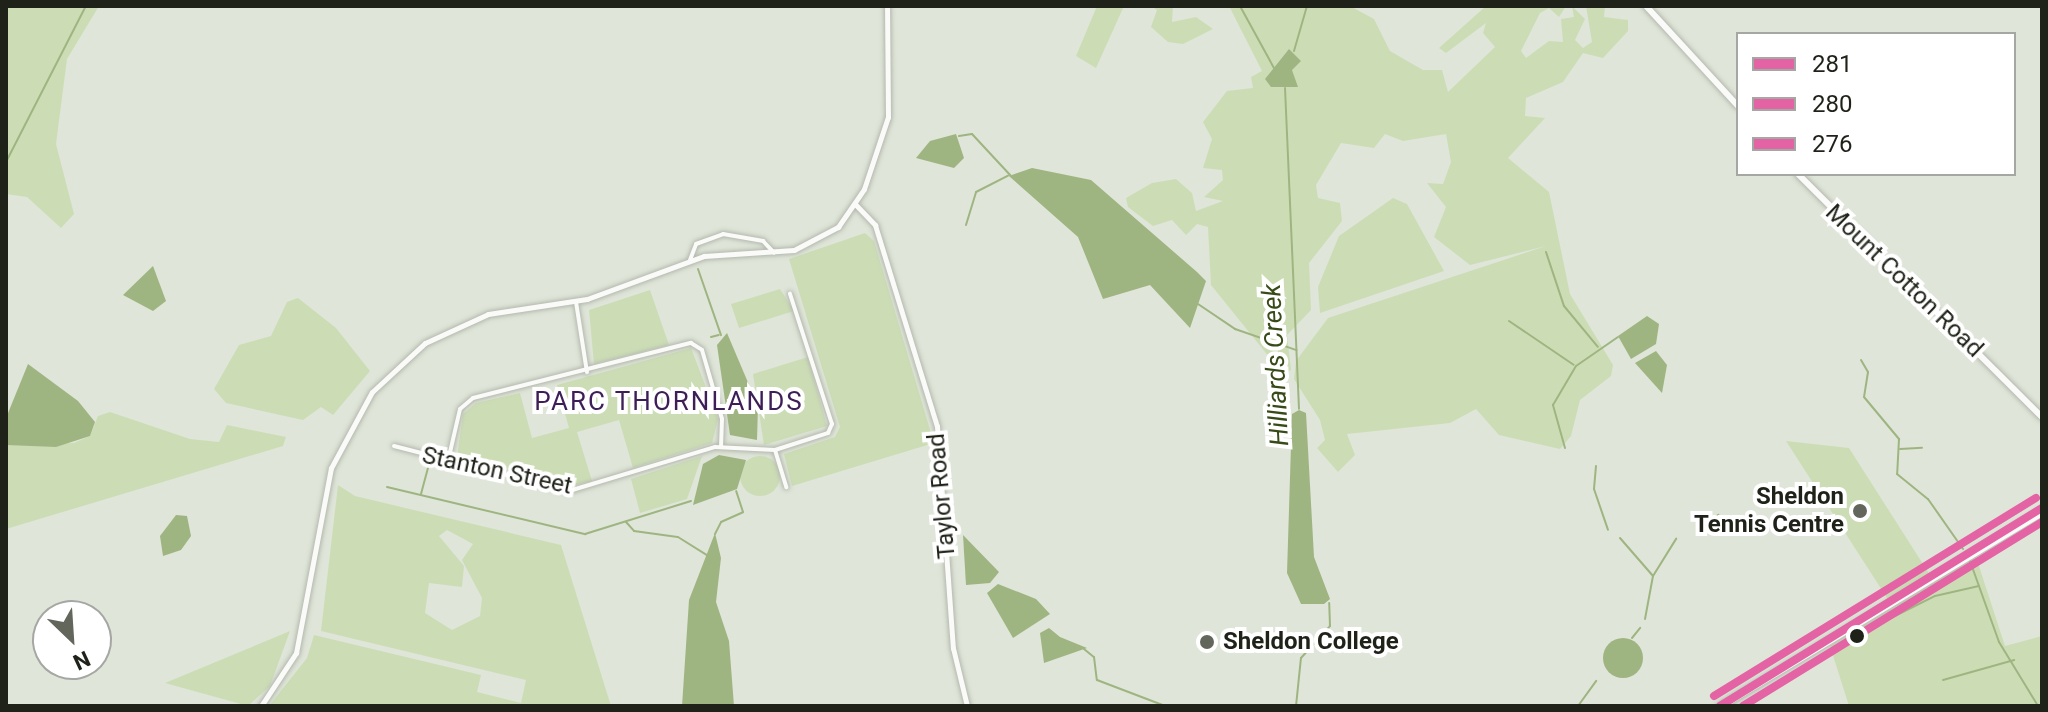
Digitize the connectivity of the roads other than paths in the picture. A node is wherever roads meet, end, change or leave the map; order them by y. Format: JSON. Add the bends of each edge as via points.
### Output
{"nodes":[{"id":1,"x":887,"y":6,"type":"edge"},
{"id":2,"x":1646,"y":6,"type":"edge"},
{"id":3,"x":1736,"y":104,"type":"edge"},
{"id":4,"x":1800,"y":176,"type":"edge"},
{"id":5,"x":856,"y":205,"type":"junction"},
{"id":6,"x":774,"y":253,"type":"junction"},
{"id":7,"x":690,"y":260,"type":"junction"},
{"id":8,"x":790,"y":294,"type":"dead end"},
{"id":9,"x":576,"y":302,"type":"junction"},
{"id":10,"x":587,"y":372,"type":"junction"},
{"id":11,"x":2012,"y":387,"type":"junction"},
{"id":12,"x":2042,"y":414,"type":"edge"},
{"id":13,"x":394,"y":446,"type":"dead end"},
{"id":14,"x":721,"y":446,"type":"junction"},
{"id":15,"x":775,"y":450,"type":"junction"},
{"id":16,"x":448,"y":461,"type":"junction"},
{"id":17,"x":786,"y":487,"type":"dead end"},
{"id":18,"x":2042,"y":510,"type":"edge"},
{"id":19,"x":261,"y":706,"type":"edge"},
{"id":20,"x":967,"y":706,"type":"edge"},
{"id":21,"x":1720,"y":706,"type":"edge"}],
"edges":[{"from":1,"to":5,"type":"main road","via":[[888,117]]},
{"from":2,"to":3,"type":"main road"},
{"from":4,"to":11,"type":"main road","name":"Mount Cotton Road"},
{"from":5,"to":6,"type":"main road","via":[[824,238]]},
{"from":5,"to":20,"type":"main road","name":"Taylor Road","via":[[875,225],[937,426],[953,648]]},
{"from":6,"to":7,"type":"main road"},
{"from":6,"to":7,"type":"street","via":[[763,241],[723,234],[696,244]]},
{"from":7,"to":9,"type":"main road"},
{"from":8,"to":15,"type":"street","name":"Stanton Street","via":[[833,427]]},
{"from":9,"to":10,"type":"street"},
{"from":9,"to":19,"type":"main road","via":[[462,324],[414,351],[372,392],[331,468],[305,627],[285,677]]},
{"from":10,"to":14,"type":"street","via":[[699,345],[722,419]]},
{"from":10,"to":16,"type":"street","via":[[467,402]]},
{"from":11,"to":12,"type":"main road","name":"Mount Cotton Road"},
{"from":11,"to":12,"type":"main road","name":"Mount Cotton Road"},
{"from":13,"to":16,"type":"street","name":"Stanton Street"},
{"from":14,"to":15,"type":"street","name":"Stanton Street"},
{"from":14,"to":16,"type":"street","name":"Stanton Street","via":[[569,491]]},
{"from":15,"to":17,"type":"street"},
{"from":18,"to":21,"type":"highway"}]}
